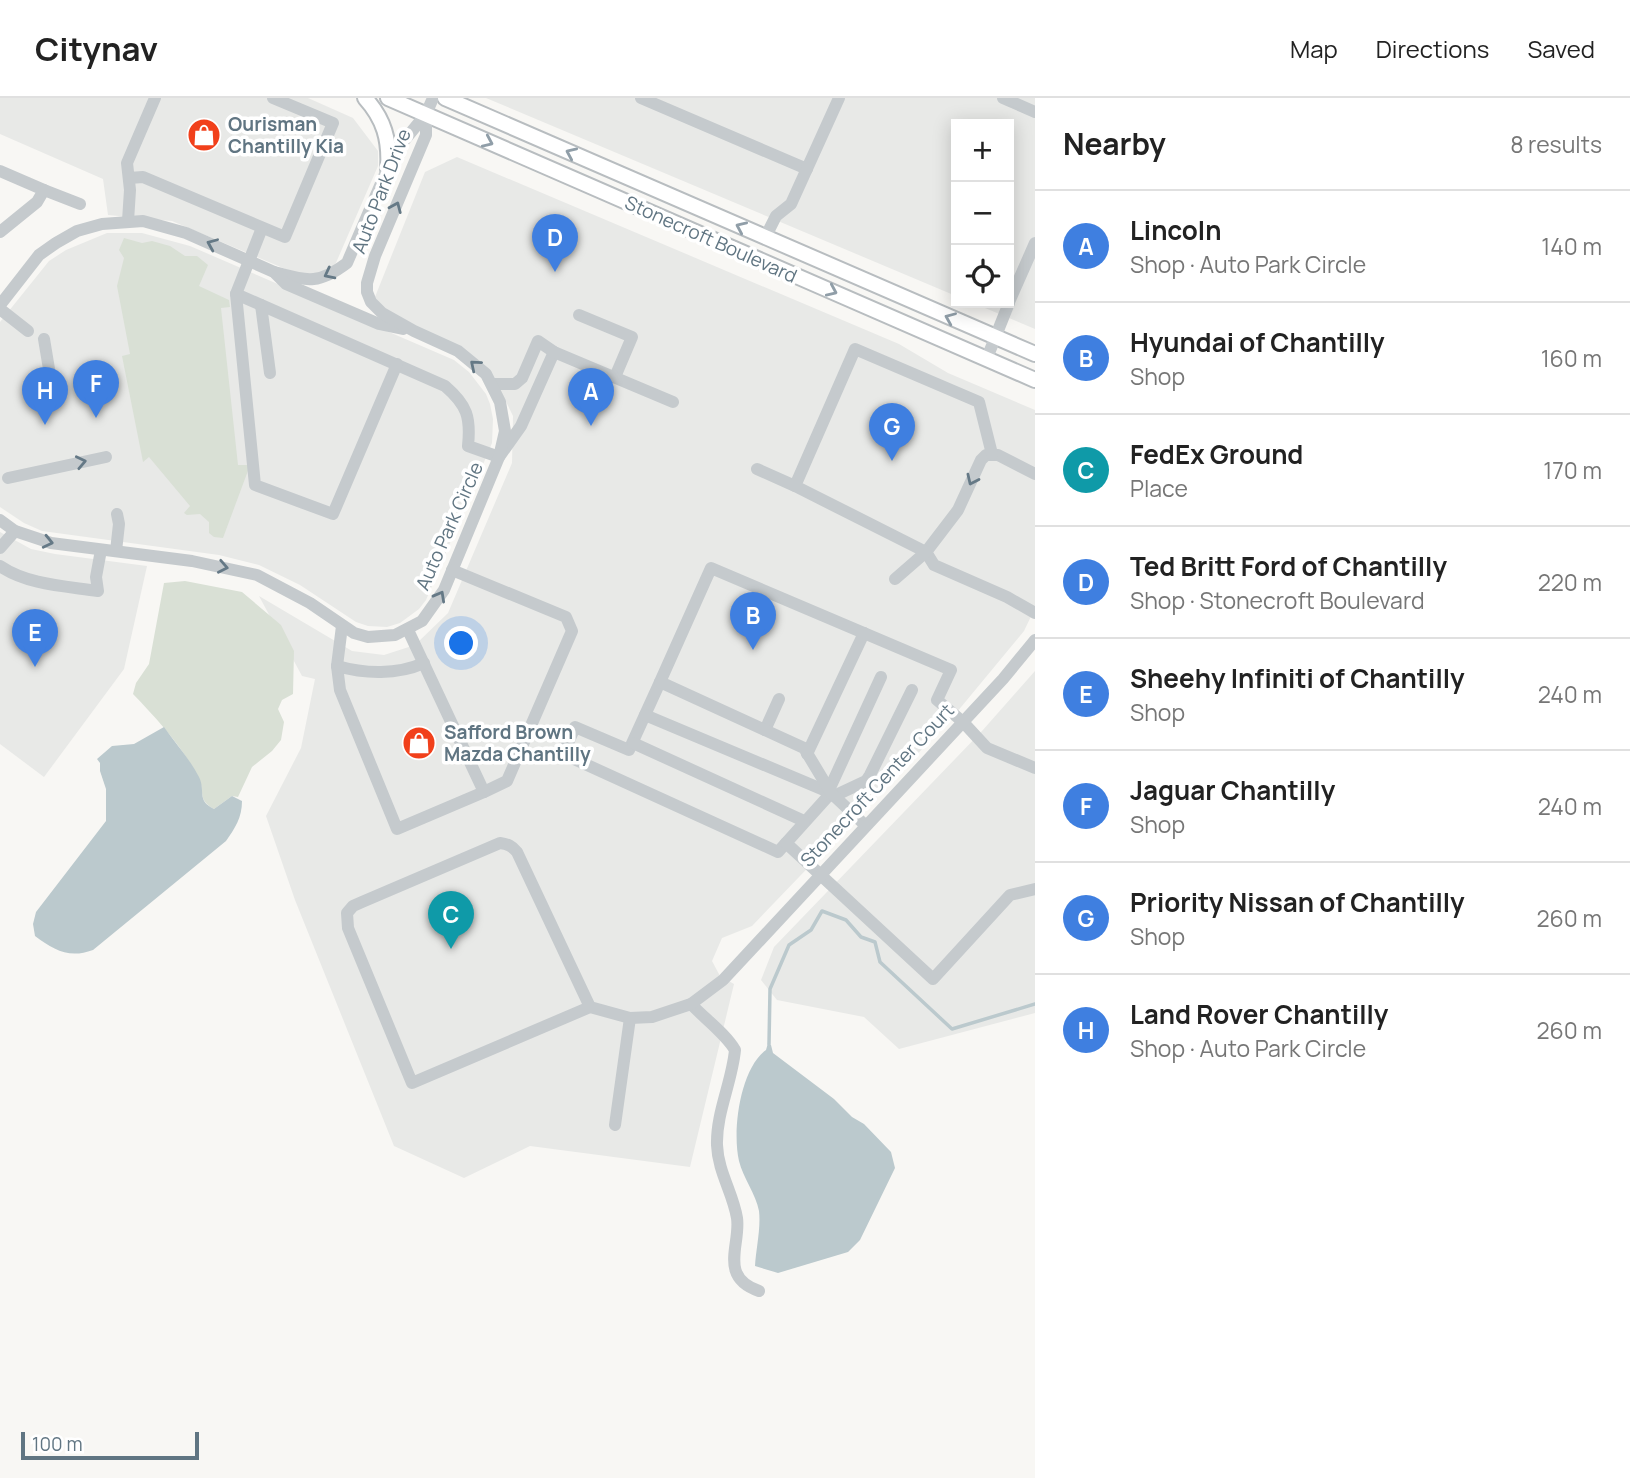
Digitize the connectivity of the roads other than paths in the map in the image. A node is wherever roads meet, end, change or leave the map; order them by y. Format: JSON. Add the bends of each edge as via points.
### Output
{"nodes":[{"id":1,"x":155,"y":98,"type":"edge"},
{"id":2,"x":273,"y":98,"type":"edge"},
{"id":3,"x":365,"y":98,"type":"edge"},
{"id":4,"x":388,"y":98,"type":"edge"},
{"id":5,"x":433,"y":98,"type":"edge"},
{"id":6,"x":445,"y":98,"type":"edge"},
{"id":7,"x":641,"y":98,"type":"edge"},
{"id":8,"x":839,"y":98,"type":"edge"},
{"id":9,"x":1003,"y":98,"type":"edge"},
{"id":10,"x":1035,"y":112,"type":"edge"},
{"id":11,"x":426,"y":114,"type":"junction"},
{"id":12,"x":388,"y":169,"type":"junction"},
{"id":13,"x":807,"y":169,"type":"junction"},
{"id":14,"x":0,"y":171,"type":"edge"},
{"id":15,"x":129,"y":178,"type":"junction"},
{"id":16,"x":44,"y":190,"type":"junction"},
{"id":17,"x":80,"y":204,"type":"dead end"},
{"id":18,"x":128,"y":221,"type":"junction"},
{"id":19,"x":262,"y":228,"type":"junction"},
{"id":20,"x":0,"y":232,"type":"edge"},
{"id":21,"x":765,"y":237,"type":"junction"},
{"id":22,"x":1035,"y":243,"type":"edge"},
{"id":23,"x":249,"y":260,"type":"junction"},
{"id":24,"x":274,"y":272,"type":"junction"},
{"id":25,"x":1014,"y":291,"type":"edge"},
{"id":26,"x":236,"y":294,"type":"junction"},
{"id":27,"x":261,"y":305,"type":"junction"},
{"id":28,"x":0,"y":307,"type":"edge"},
{"id":29,"x":1007,"y":308,"type":"edge"},
{"id":30,"x":382,"y":313,"type":"joint"},
{"id":31,"x":579,"y":315,"type":"dead end"},
{"id":32,"x":28,"y":331,"type":"dead end"},
{"id":33,"x":414,"y":331,"type":"junction"},
{"id":34,"x":994,"y":337,"type":"junction"},
{"id":35,"x":44,"y":339,"type":"dead end"},
{"id":36,"x":554,"y":352,"type":"junction"},
{"id":37,"x":1035,"y":354,"type":"edge"},
{"id":38,"x":987,"y":358,"type":"junction"},
{"id":39,"x":397,"y":364,"type":"junction"},
{"id":40,"x":270,"y":373,"type":"dead end"},
{"id":41,"x":615,"y":377,"type":"junction"},
{"id":42,"x":1035,"y":380,"type":"edge"},
{"id":43,"x":492,"y":384,"type":"junction"},
{"id":44,"x":52,"y":387,"type":"dead end"},
{"id":45,"x":673,"y":402,"type":"dead end"},
{"id":46,"x":992,"y":454,"type":"junction"},
{"id":47,"x":106,"y":457,"type":"dead end"},
{"id":48,"x":499,"y":457,"type":"junction"},
{"id":49,"x":757,"y":470,"type":"dead end"},
{"id":50,"x":1035,"y":474,"type":"edge"},
{"id":51,"x":8,"y":478,"type":"dead end"},
{"id":52,"x":795,"y":486,"type":"junction"},
{"id":53,"x":117,"y":514,"type":"dead end"},
{"id":54,"x":0,"y":520,"type":"edge"},
{"id":55,"x":15,"y":531,"type":"junction"},
{"id":56,"x":0,"y":548,"type":"edge"},
{"id":57,"x":101,"y":550,"type":"junction"},
{"id":58,"x":116,"y":551,"type":"junction"},
{"id":59,"x":926,"y":552,"type":"junction"},
{"id":60,"x":0,"y":566,"type":"edge"},
{"id":61,"x":452,"y":570,"type":"junction"},
{"id":62,"x":895,"y":579,"type":"dead end"},
{"id":63,"x":1035,"y":614,"type":"edge"},
{"id":64,"x":342,"y":626,"type":"junction"},
{"id":65,"x":408,"y":630,"type":"junction"},
{"id":66,"x":864,"y":633,"type":"junction"},
{"id":67,"x":1035,"y":640,"type":"edge"},
{"id":68,"x":424,"y":663,"type":"junction"},
{"id":69,"x":337,"y":666,"type":"junction"},
{"id":70,"x":881,"y":677,"type":"dead end"},
{"id":71,"x":660,"y":682,"type":"junction"},
{"id":72,"x":912,"y":690,"type":"dead end"},
{"id":73,"x":779,"y":699,"type":"dead end"},
{"id":74,"x":645,"y":715,"type":"junction"},
{"id":75,"x":963,"y":722,"type":"junction"},
{"id":76,"x":765,"y":730,"type":"junction"},
{"id":77,"x":632,"y":743,"type":"junction"},
{"id":78,"x":807,"y":754,"type":"junction"},
{"id":79,"x":1035,"y":768,"type":"edge"},
{"id":80,"x":484,"y":792,"type":"junction"},
{"id":81,"x":831,"y":793,"type":"junction"},
{"id":82,"x":804,"y":821,"type":"junction"},
{"id":83,"x":866,"y":825,"type":"junction"},
{"id":84,"x":786,"y":843,"type":"junction"},
{"id":85,"x":820,"y":874,"type":"junction"},
{"id":86,"x":1035,"y":889,"type":"edge"},
{"id":87,"x":691,"y":1004,"type":"junction"},
{"id":88,"x":590,"y":1007,"type":"junction"},
{"id":89,"x":630,"y":1018,"type":"junction"},
{"id":90,"x":615,"y":1125,"type":"dead end"},
{"id":91,"x":759,"y":1291,"type":"dead end"}],
"edges":[{"from":1,"to":15,"type":"street","via":[[127,163]]},
{"from":2,"to":19,"type":"street","via":[[333,123],[285,237]]},
{"from":3,"to":12,"type":"main road","via":[[383,122],[389,143]]},
{"from":4,"to":11,"type":"main road","name":"Stonecroft Boulevard"},
{"from":5,"to":11,"type":"street"},
{"from":21,"to":6,"type":"main road","name":"Stonecroft Boulevard","one_way":true},
{"from":7,"to":13,"type":"street"},
{"from":8,"to":13,"type":"street"},
{"from":9,"to":10,"type":"street"},
{"from":11,"to":12,"type":"street","name":"Auto Park Drive","via":[[394,153]]},
{"from":30,"to":11,"type":"street","name":"Auto Park Drive","one_way":true,"via":[[372,302],[366,283],[426,135]]},
{"from":11,"to":38,"type":"main road","name":"Stonecroft Boulevard","one_way":true},
{"from":12,"to":24,"type":"street","name":"Auto Park Drive","one_way":true,"via":[[347,263],[314,280]]},
{"from":13,"to":21,"type":"street","via":[[791,204],[776,216]]},
{"from":14,"to":16,"type":"street"},
{"from":15,"to":18,"type":"street"},
{"from":15,"to":19,"type":"street","via":[[143,177]]},
{"from":16,"to":17,"type":"street"},
{"from":16,"to":20,"type":"street","via":[[37,202]]},
{"from":23,"to":18,"type":"street","name":"Auto Park Circle","one_way":true,"via":[[172,228]]},
{"from":18,"to":28,"type":"street","name":"Auto Park Circle","via":[[102,224],[56,243],[39,256]]},
{"from":19,"to":23,"type":"street"},
{"from":34,"to":21,"type":"main road","name":"Stonecroft Boulevard","one_way":true},
{"from":22,"to":25,"type":"street"},
{"from":23,"to":24,"type":"street","name":"Auto Park Circle"},
{"from":23,"to":26,"type":"street"},
{"from":24,"to":33,"type":"street","name":"Auto Park Circle","via":[[286,284],[367,319]]},
{"from":26,"to":27,"type":"street"},
{"from":26,"to":39,"type":"street","via":[[256,485],[333,513]]},
{"from":27,"to":39,"type":"street"},
{"from":27,"to":40,"type":"street"},
{"from":28,"to":32,"type":"street"},
{"from":29,"to":34,"type":"street"},
{"from":30,"to":33,"type":"street","name":"Auto Park Circle"},
{"from":31,"to":41,"type":"street","via":[[632,337]]},
{"from":43,"to":33,"type":"street","name":"Auto Park Circle","one_way":true,"via":[[458,351]]},
{"from":34,"to":37,"type":"main road","name":"Stonecroft Boulevard"},
{"from":34,"to":38,"type":"street"},
{"from":35,"to":44,"type":"street"},
{"from":36,"to":41,"type":"street"},
{"from":36,"to":43,"type":"street","via":[[538,341],[522,378],[515,384]]},
{"from":36,"to":48,"type":"street","via":[[521,426]]},
{"from":38,"to":42,"type":"main road","name":"Stonecroft Boulevard"},
{"from":39,"to":48,"type":"street","via":[[445,386],[459,398],[467,412],[468,446]]},
{"from":41,"to":45,"type":"street"},
{"from":43,"to":48,"type":"street","name":"Auto Park Circle","via":[[504,417]]},
{"from":46,"to":50,"type":"street"},
{"from":46,"to":52,"type":"street","via":[[979,402],[855,349]]},
{"from":46,"to":59,"type":"street","one_way":true,"via":[[981,460],[958,510]]},
{"from":51,"to":47,"type":"street","one_way":true},
{"from":48,"to":61,"type":"street","name":"Auto Park Circle"},
{"from":49,"to":52,"type":"street"},
{"from":52,"to":59,"type":"street"},
{"from":53,"to":58,"type":"street"},
{"from":54,"to":55,"type":"street"},
{"from":55,"to":56,"type":"street"},
{"from":55,"to":57,"type":"street","one_way":true,"via":[[51,543]]},
{"from":57,"to":58,"type":"street"},
{"from":57,"to":60,"type":"street","via":[[98,591],[42,583]]},
{"from":58,"to":64,"type":"street","one_way":true,"via":[[257,575]]},
{"from":59,"to":62,"type":"street"},
{"from":59,"to":63,"type":"street","via":[[934,565]]},
{"from":65,"to":61,"type":"street","name":"Auto Park Circle","one_way":true,"via":[[433,609]]},
{"from":61,"to":80,"type":"street","via":[[566,617],[572,631],[507,780]]},
{"from":64,"to":65,"type":"street","via":[[368,637]]},
{"from":64,"to":69,"type":"street"},
{"from":65,"to":68,"type":"street"},
{"from":66,"to":71,"type":"street","via":[[711,568]]},
{"from":66,"to":75,"type":"street","via":[[951,670],[937,700]]},
{"from":66,"to":78,"type":"street"},
{"from":67,"to":75,"type":"street","name":"Stonecroft Center Court"},
{"from":68,"to":69,"type":"street","via":[[391,672]]},
{"from":68,"to":80,"type":"street"},
{"from":69,"to":80,"type":"street","via":[[342,696],[397,829]]},
{"from":70,"to":81,"type":"street"},
{"from":71,"to":74,"type":"street"},
{"from":71,"to":76,"type":"street"},
{"from":72,"to":81,"type":"street","via":[[866,781]]},
{"from":73,"to":76,"type":"street"},
{"from":74,"to":77,"type":"street"},
{"from":74,"to":81,"type":"street"},
{"from":75,"to":79,"type":"street","via":[[987,748]]},
{"from":75,"to":83,"type":"street","name":"Stonecroft Center Court"},
{"from":76,"to":78,"type":"street","via":[[804,748]]},
{"from":77,"to":82,"type":"street"},
{"from":77,"to":84,"type":"street","via":[[629,750],[575,727],[563,754],[778,852]]},
{"from":78,"to":81,"type":"street"},
{"from":81,"to":82,"type":"street"},
{"from":81,"to":83,"type":"street"},
{"from":82,"to":84,"type":"street"},
{"from":83,"to":85,"type":"street","name":"Stonecroft Center Court"},
{"from":84,"to":85,"type":"street"},
{"from":85,"to":86,"type":"street","via":[[933,979],[1010,895]]},
{"from":85,"to":87,"type":"street","name":"Stonecroft Center Court","via":[[715,988]]},
{"from":87,"to":89,"type":"street","name":"Stonecroft Center Court","via":[[652,1017]]},
{"from":87,"to":91,"type":"street","via":[[735,1050],[717,1143],[738,1221],[732,1254],[742,1282]]},
{"from":88,"to":88,"type":"street","via":[[412,1083],[348,929],[347,913],[362,902],[506,844],[517,852]]},
{"from":88,"to":89,"type":"street"},
{"from":89,"to":90,"type":"street"}]}
